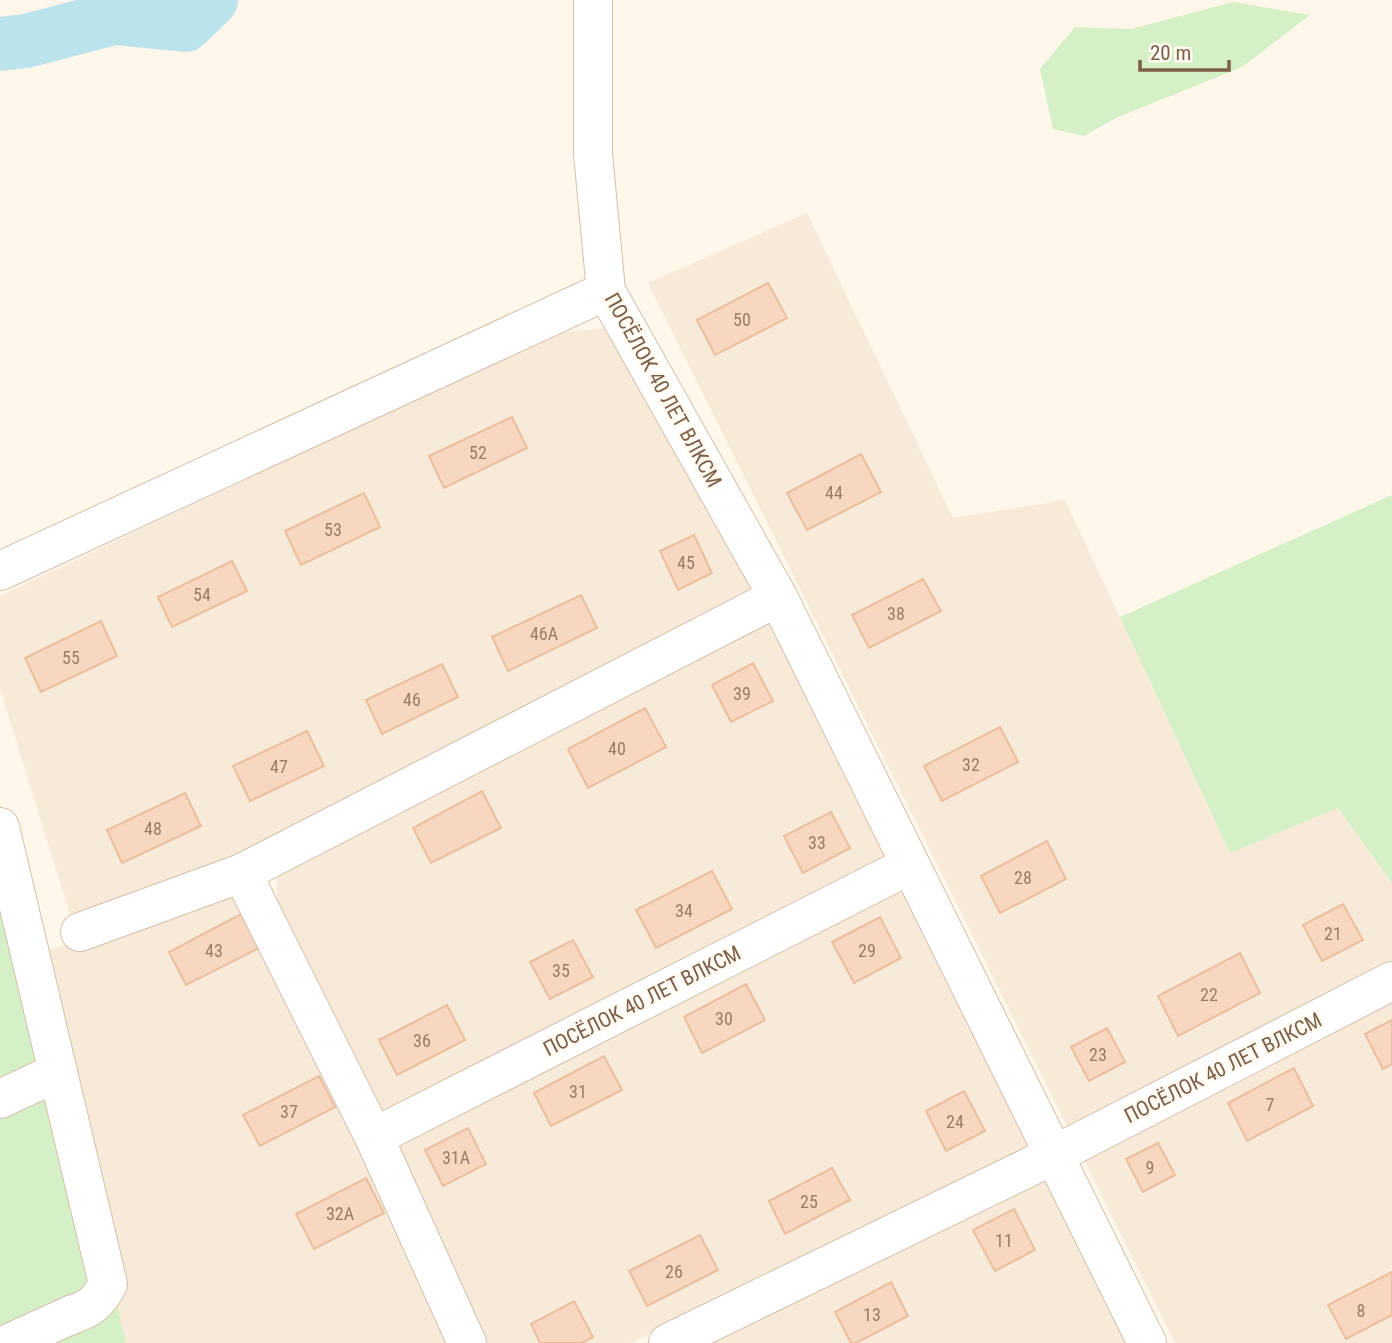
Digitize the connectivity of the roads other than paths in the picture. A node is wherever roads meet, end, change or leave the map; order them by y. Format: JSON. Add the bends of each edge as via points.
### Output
{"nodes":[{"id":1,"x":593,"y":0,"type":"edge"},
{"id":2,"x":606,"y":292,"type":"junction"},
{"id":3,"x":0,"y":571,"type":"edge"},
{"id":4,"x":778,"y":597,"type":"junction"},
{"id":5,"x":3,"y":849,"type":"edge"},
{"id":6,"x":910,"y":864,"type":"junction"},
{"id":7,"x":242,"y":873,"type":"junction"},
{"id":8,"x":80,"y":932,"type":"dead end"},
{"id":9,"x":1392,"y":981,"type":"edge"},
{"id":10,"x":58,"y":1072,"type":"junction"},
{"id":11,"x":0,"y":1099,"type":"edge"},
{"id":12,"x":374,"y":1138,"type":"junction"},
{"id":13,"x":1054,"y":1155,"type":"junction"},
{"id":14,"x":9,"y":1343,"type":"edge"},
{"id":15,"x":467,"y":1343,"type":"edge"},
{"id":16,"x":668,"y":1343,"type":"edge"},
{"id":17,"x":1147,"y":1343,"type":"edge"}],
"edges":[{"from":1,"to":2,"type":"street","name":"ПОСЁЛОК 40 ЛЕТ ВЛКСМ","via":[[593,154]]},
{"from":2,"to":3,"type":"street"},
{"from":2,"to":4,"type":"street","name":"ПОСЁЛОК 40 ЛЕТ ВЛКСМ"},
{"from":4,"to":6,"type":"street","name":"ПОСЁЛОК 40 ЛЕТ ВЛКСМ"},
{"from":4,"to":7,"type":"street"},
{"from":5,"to":10,"type":"street"},
{"from":6,"to":12,"type":"street","name":"ПОСЁЛОК 40 ЛЕТ ВЛКСМ"},
{"from":6,"to":13,"type":"street","name":"ПОСЁЛОК 40 ЛЕТ ВЛКСМ"},
{"from":7,"to":8,"type":"street"},
{"from":7,"to":12,"type":"street"},
{"from":9,"to":13,"type":"street","name":"ПОСЁЛОК 40 ЛЕТ ВЛКСМ"},
{"from":10,"to":11,"type":"street"},
{"from":10,"to":14,"type":"street","via":[[108,1284],[99,1301],[85,1311]]},
{"from":12,"to":15,"type":"street"},
{"from":13,"to":16,"type":"street","name":"ПОСЁЛОК 40 ЛЕТ ВЛКСМ"},
{"from":13,"to":17,"type":"street","name":"ПОСЁЛОК 40 ЛЕТ ВЛКСМ"}]}
